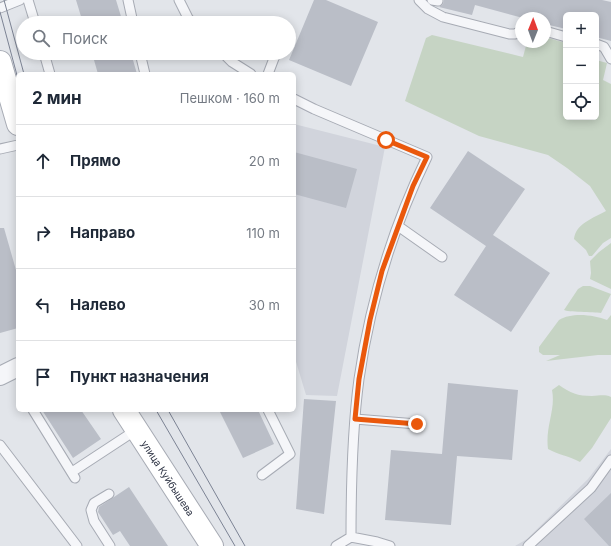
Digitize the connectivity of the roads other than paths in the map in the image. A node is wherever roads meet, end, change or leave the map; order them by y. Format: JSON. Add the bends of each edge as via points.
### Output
{"nodes":[{"id":1,"x":20,"y":0,"type":"edge"},
{"id":2,"x":28,"y":0,"type":"edge"},
{"id":3,"x":128,"y":0,"type":"edge"},
{"id":4,"x":179,"y":0,"type":"edge"},
{"id":5,"x":419,"y":0,"type":"edge"},
{"id":6,"x":0,"y":8,"type":"edge"},
{"id":7,"x":33,"y":16,"type":"edge"},
{"id":8,"x":131,"y":16,"type":"edge"},
{"id":9,"x":187,"y":16,"type":"edge"},
{"id":10,"x":551,"y":33,"type":"edge"},
{"id":11,"x":515,"y":34,"type":"edge"},
{"id":12,"x":563,"y":36,"type":"edge"},
{"id":13,"x":599,"y":45,"type":"edge"},
{"id":14,"x":611,"y":59,"type":"edge"},
{"id":15,"x":46,"y":60,"type":"edge"},
{"id":16,"x":142,"y":60,"type":"edge"},
{"id":17,"x":230,"y":60,"type":"edge"},
{"id":18,"x":273,"y":60,"type":"edge"},
{"id":19,"x":0,"y":62,"type":"edge"},
{"id":20,"x":49,"y":72,"type":"edge"},
{"id":21,"x":145,"y":72,"type":"edge"},
{"id":22,"x":248,"y":72,"type":"edge"},
{"id":23,"x":269,"y":72,"type":"edge"},
{"id":24,"x":296,"y":100,"type":"edge"},
{"id":25,"x":16,"y":117,"type":"edge"},
{"id":26,"x":16,"y":146,"type":"edge"},
{"id":27,"x":0,"y":150,"type":"edge"},
{"id":28,"x":398,"y":226,"type":"junction"},
{"id":29,"x":442,"y":257,"type":"dead end"},
{"id":30,"x":16,"y":368,"type":"edge"},
{"id":31,"x":0,"y":376,"type":"edge"},
{"id":32,"x":34,"y":412,"type":"edge"},
{"id":33,"x":125,"y":412,"type":"edge"},
{"id":34,"x":269,"y":412,"type":"edge"},
{"id":35,"x":355,"y":419,"type":"junction"},
{"id":36,"x":417,"y":424,"type":"dead end"},
{"id":37,"x":136,"y":430,"type":"junction"},
{"id":38,"x":0,"y":445,"type":"edge"},
{"id":39,"x":611,"y":460,"type":"edge"},
{"id":40,"x":262,"y":475,"type":"dead end"},
{"id":41,"x":109,"y":494,"type":"dead end"},
{"id":42,"x":351,"y":537,"type":"junction"},
{"id":43,"x":77,"y":546,"type":"edge"},
{"id":44,"x":110,"y":546,"type":"edge"},
{"id":45,"x":212,"y":546,"type":"edge"},
{"id":46,"x":336,"y":546,"type":"edge"},
{"id":47,"x":390,"y":546,"type":"edge"},
{"id":48,"x":528,"y":546,"type":"edge"}],
"edges":[{"from":1,"to":6,"type":"lane"},
{"from":2,"to":7,"type":"lane"},
{"from":3,"to":8,"type":"lane"},
{"from":4,"to":9,"type":"lane"},
{"from":5,"to":11,"type":"lane","via":[[428,9],[443,17]]},
{"from":10,"to":12,"type":"lane"},
{"from":13,"to":14,"type":"lane","via":[[604,47]]},
{"from":15,"to":20,"type":"lane"},
{"from":16,"to":21,"type":"lane"},
{"from":17,"to":22,"type":"lane"},
{"from":18,"to":23,"type":"lane"},
{"from":19,"to":25,"type":"main road"},
{"from":24,"to":28,"type":"lane","via":[[427,157]]},
{"from":26,"to":27,"type":"lane"},
{"from":28,"to":29,"type":"lane"},
{"from":28,"to":35,"type":"lane","via":[[382,271],[370,320],[359,379]]},
{"from":30,"to":31,"type":"street"},
{"from":32,"to":37,"type":"lane","via":[[73,475]]},
{"from":33,"to":37,"type":"main road","name":"улица Куйбышева"},
{"from":34,"to":40,"type":"lane","via":[[290,454]]},
{"from":35,"to":36,"type":"lane"},
{"from":35,"to":42,"type":"lane"},
{"from":37,"to":45,"type":"main road","name":"улица Куйбышева"},
{"from":38,"to":43,"type":"lane"},
{"from":39,"to":48,"type":"lane","via":[[591,488]]},
{"from":41,"to":44,"type":"lane","via":[[94,503],[91,510],[94,521]]},
{"from":42,"to":46,"type":"lane"},
{"from":42,"to":47,"type":"lane"}]}
